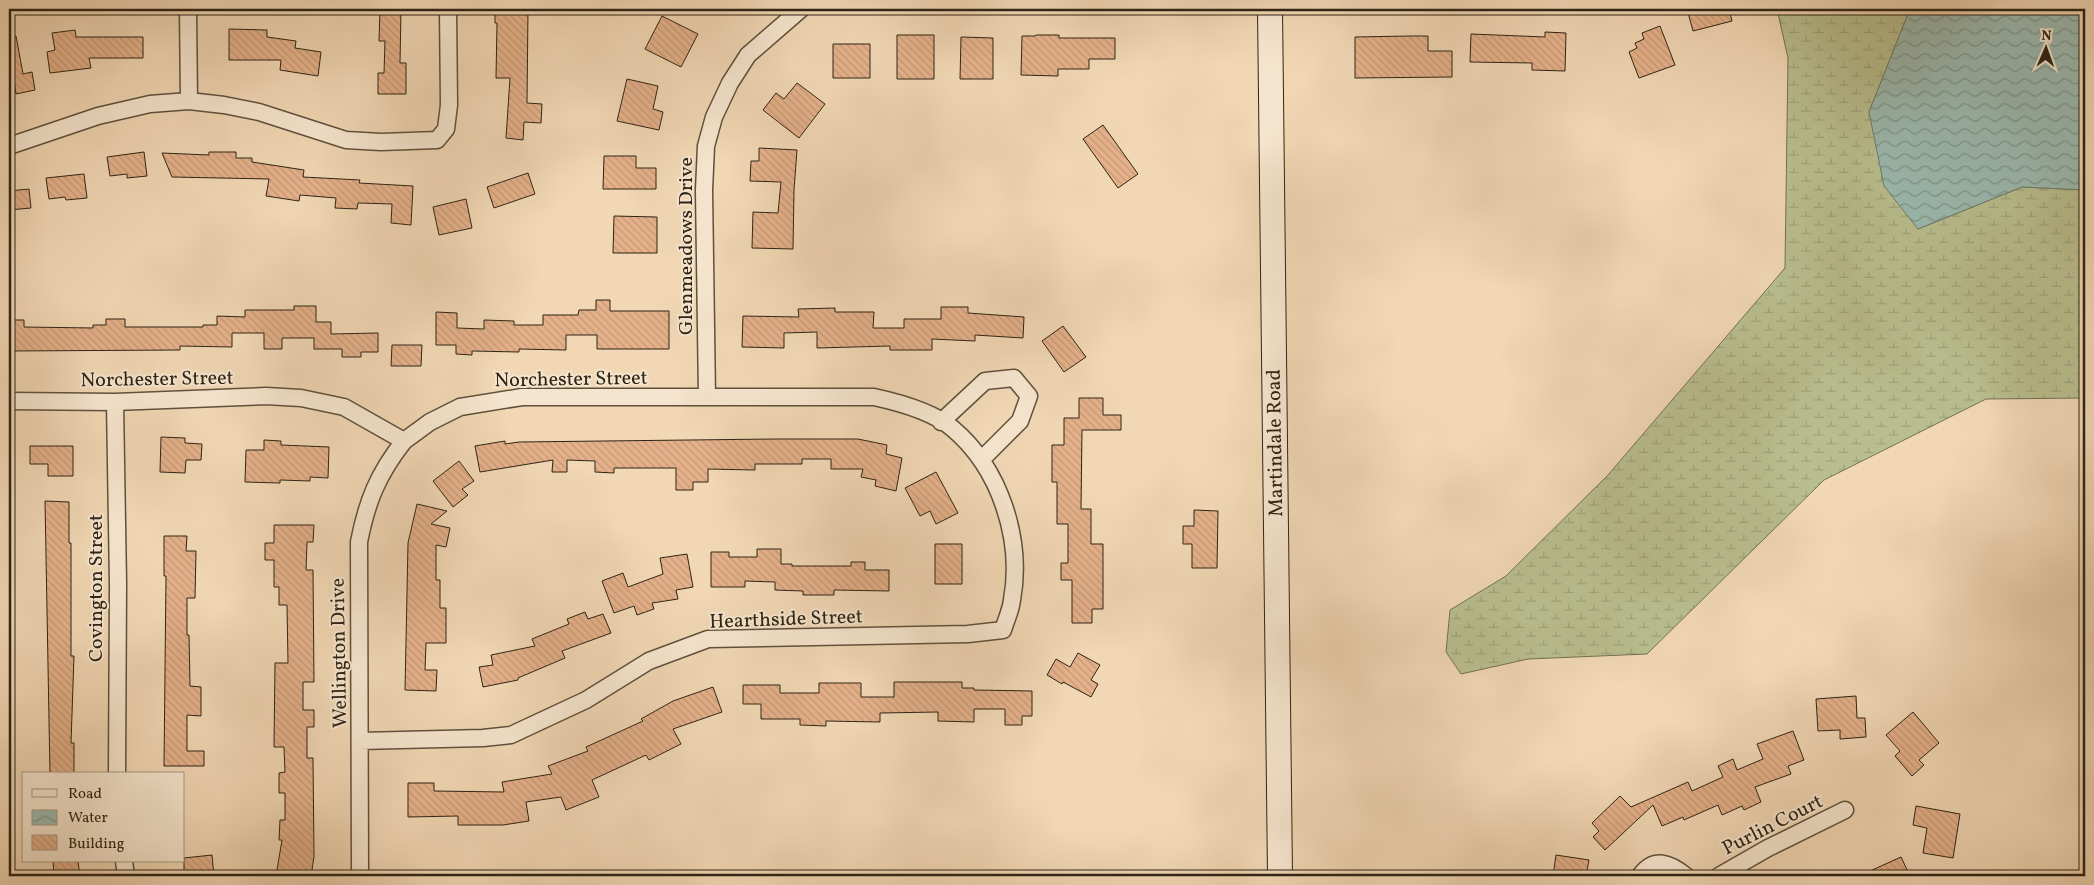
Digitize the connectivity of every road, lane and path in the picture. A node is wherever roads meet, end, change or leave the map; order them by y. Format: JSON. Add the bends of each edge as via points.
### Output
{"nodes":[{"id":1,"x":188,"y":9,"type":"edge"},
{"id":2,"x":448,"y":9,"type":"edge"},
{"id":3,"x":801,"y":9,"type":"edge"},
{"id":4,"x":1270,"y":9,"type":"edge"},
{"id":5,"x":189,"y":101,"type":"junction"},
{"id":6,"x":9,"y":146,"type":"edge"},
{"id":7,"x":707,"y":397,"type":"junction"},
{"id":8,"x":9,"y":401,"type":"edge"},
{"id":9,"x":115,"y":402,"type":"junction"},
{"id":10,"x":941,"y":422,"type":"junction"},
{"id":11,"x":404,"y":441,"type":"junction"},
{"id":12,"x":966,"y":442,"type":"joint"},
{"id":13,"x":982,"y":460,"type":"junction"},
{"id":14,"x":360,"y":741,"type":"junction"},
{"id":15,"x":117,"y":772,"type":"edge"},
{"id":16,"x":1846,"y":810,"type":"dead end"},
{"id":17,"x":124,"y":862,"type":"edge"},
{"id":18,"x":126,"y":876,"type":"edge"},
{"id":19,"x":360,"y":876,"type":"edge"},
{"id":20,"x":1280,"y":876,"type":"edge"},
{"id":21,"x":1640,"y":876,"type":"edge"},
{"id":22,"x":1686,"y":876,"type":"edge"},
{"id":23,"x":1719,"y":876,"type":"edge"}],
"edges":[{"from":1,"to":5,"type":"street"},
{"from":2,"to":5,"type":"street","via":[[449,106],[446,129],[437,140],[346,140],[259,112]]},
{"from":3,"to":7,"type":"street","name":"Glenmeadows Drive","via":[[748,56],[730,83],[706,146]]},
{"from":4,"to":20,"type":"street","name":"Martindale Road"},
{"from":5,"to":6,"type":"street","via":[[150,104],[98,116]]},
{"from":7,"to":10,"type":"street","name":"Norchester Street","via":[[874,396],[906,404]]},
{"from":7,"to":11,"type":"street","name":"Norchester Street","via":[[522,397],[489,401],[460,407],[430,422]]},
{"from":8,"to":9,"type":"street","name":"Norchester Street"},
{"from":9,"to":11,"type":"street","name":"Norchester Street","via":[[266,396],[301,398],[344,407]]},
{"from":9,"to":15,"type":"street","name":"Covington Street"},
{"from":10,"to":12,"type":"street","name":"Norchester Street"},
{"from":10,"to":13,"type":"street","via":[[985,381],[1014,378],[1029,396],[1020,421]]},
{"from":11,"to":14,"type":"street","name":"Wellington Drive","via":[[371,493],[359,542]]},
{"from":12,"to":13,"type":"street","name":"Hearthside Street"},
{"from":13,"to":14,"type":"street","name":"Hearthside Street","via":[[1001,494],[1012,542],[1015,574],[1012,602],[1003,630],[968,634],[708,638],[649,661],[586,700],[511,735]]},
{"from":14,"to":19,"type":"street","name":"Wellington Drive"},
{"from":16,"to":23,"type":"street","name":"Purlin Court"},
{"from":17,"to":18,"type":"street"},
{"from":21,"to":22,"type":"street","via":[[1650,866],[1662,863],[1675,866]]}]}
